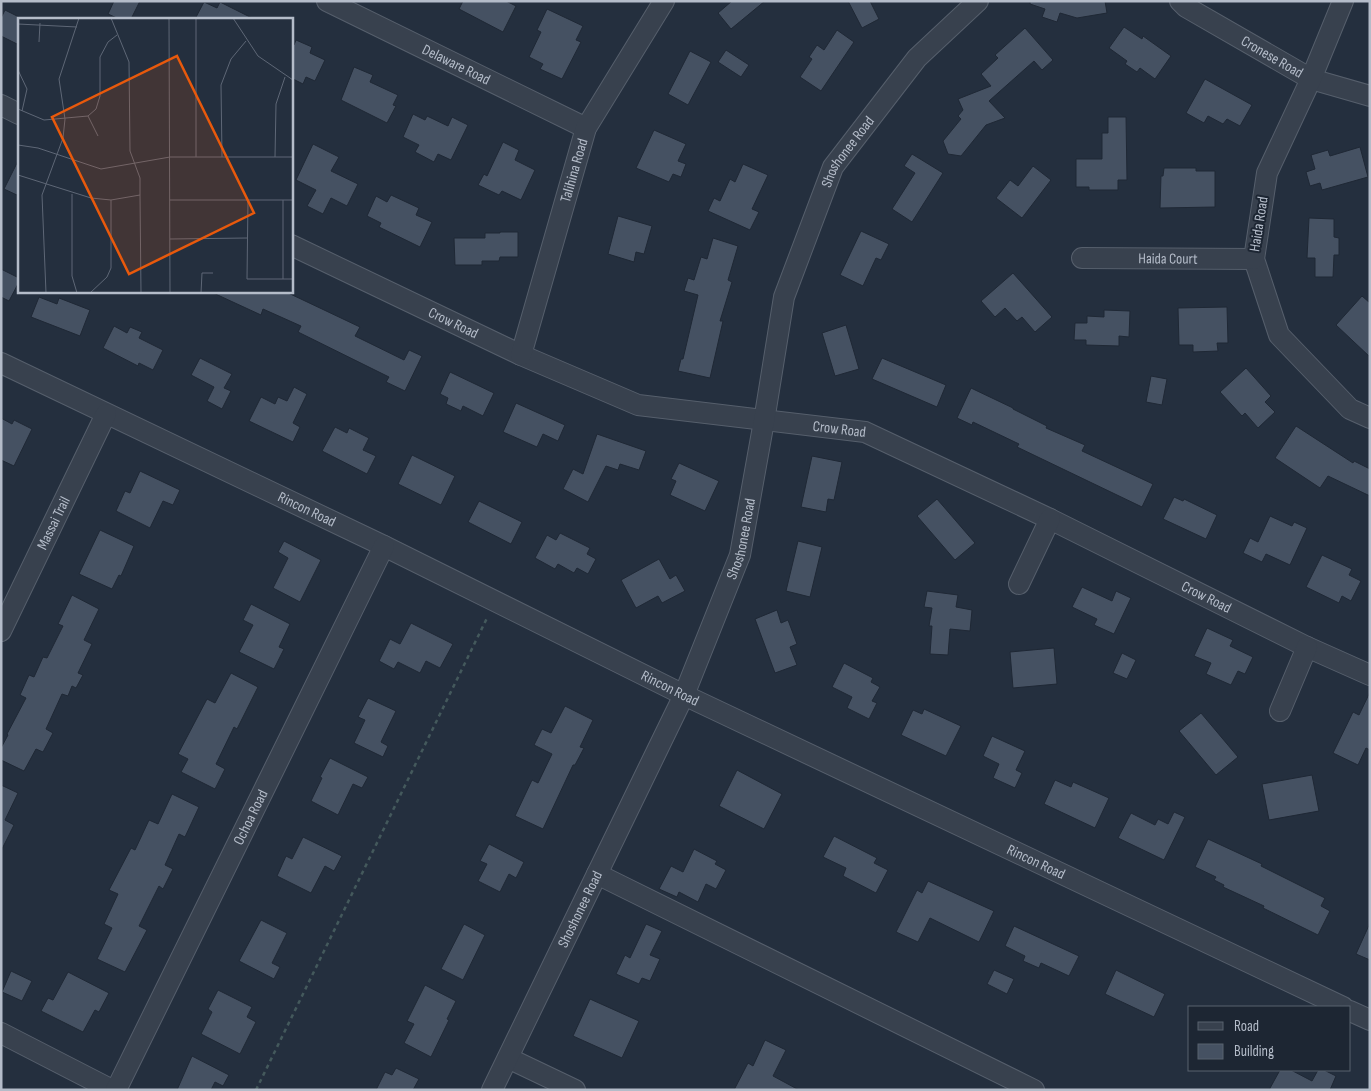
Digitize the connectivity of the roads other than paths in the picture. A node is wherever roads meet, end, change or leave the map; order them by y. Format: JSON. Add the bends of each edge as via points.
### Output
{"nodes":[{"id":1,"x":328,"y":1,"type":"edge"},
{"id":2,"x":664,"y":1,"type":"edge"},
{"id":3,"x":978,"y":1,"type":"edge"},
{"id":4,"x":1180,"y":1,"type":"edge"},
{"id":5,"x":1343,"y":1,"type":"edge"},
{"id":6,"x":1311,"y":79,"type":"junction"},
{"id":7,"x":1370,"y":96,"type":"edge"},
{"id":8,"x":1,"y":105,"type":"edge"},
{"id":9,"x":18,"y":114,"type":"edge"},
{"id":10,"x":586,"y":128,"type":"junction"},
{"id":11,"x":292,"y":244,"type":"edge"},
{"id":12,"x":1082,"y":258,"type":"dead end"},
{"id":13,"x":1254,"y":259,"type":"junction"},
{"id":14,"x":521,"y":355,"type":"junction"},
{"id":15,"x":1,"y":363,"type":"edge"},
{"id":16,"x":106,"y":414,"type":"junction"},
{"id":17,"x":1370,"y":418,"type":"edge"},
{"id":18,"x":764,"y":421,"type":"junction"},
{"id":19,"x":1050,"y":519,"type":"junction"},
{"id":20,"x":384,"y":546,"type":"junction"},
{"id":21,"x":1019,"y":584,"type":"dead end"},
{"id":22,"x":1,"y":631,"type":"edge"},
{"id":23,"x":1307,"y":647,"type":"junction"},
{"id":24,"x":1370,"y":675,"type":"edge"},
{"id":25,"x":684,"y":695,"type":"junction"},
{"id":26,"x":1280,"y":712,"type":"dead end"},
{"id":27,"x":597,"y":874,"type":"junction"},
{"id":28,"x":1341,"y":1006,"type":"edge"},
{"id":29,"x":1351,"y":1011,"type":"edge"},
{"id":30,"x":1370,"y":1020,"type":"edge"},
{"id":31,"x":1,"y":1033,"type":"edge"},
{"id":32,"x":508,"y":1058,"type":"junction"},
{"id":33,"x":114,"y":1090,"type":"edge"},
{"id":34,"x":492,"y":1090,"type":"edge"},
{"id":35,"x":575,"y":1090,"type":"edge"},
{"id":36,"x":1034,"y":1090,"type":"edge"}],
"edges":[{"from":1,"to":10,"type":"street","name":"Delaware Road"},
{"from":2,"to":10,"type":"street","name":"Talihina Road"},
{"from":3,"to":18,"type":"street","name":"Shoshonee Road","via":[[917,58],[833,168],[784,297]]},
{"from":4,"to":6,"type":"street","name":"Cronese Road","via":[[1186,8]]},
{"from":5,"to":6,"type":"street","name":"Haida Road"},
{"from":6,"to":7,"type":"street","name":"Cronese Road"},
{"from":6,"to":13,"type":"street","name":"Haida Road","via":[[1267,173]]},
{"from":8,"to":9,"type":"street"},
{"from":10,"to":14,"type":"street","name":"Talihina Road"},
{"from":11,"to":14,"type":"street","name":"Crow Road"},
{"from":12,"to":13,"type":"street","name":"Haida Court"},
{"from":13,"to":17,"type":"street","name":"Haida Road","via":[[1279,335],[1350,409]]},
{"from":14,"to":18,"type":"street","name":"Crow Road","via":[[638,405]]},
{"from":15,"to":16,"type":"street","name":"Rincon Road"},
{"from":16,"to":20,"type":"street","name":"Rincon Road"},
{"from":16,"to":22,"type":"street","name":"Massai Trail"},
{"from":18,"to":19,"type":"street","name":"Crow Road","via":[[865,432]]},
{"from":18,"to":25,"type":"street","name":"Shoshonee Road","via":[[740,555]]},
{"from":19,"to":21,"type":"street"},
{"from":19,"to":23,"type":"street","name":"Crow Road"},
{"from":20,"to":25,"type":"street","name":"Rincon Road"},
{"from":20,"to":33,"type":"street","name":"Ochoa Road"},
{"from":23,"to":24,"type":"street","name":"Crow Road"},
{"from":23,"to":26,"type":"street"},
{"from":25,"to":27,"type":"street","name":"Shoshonee Road"},
{"from":25,"to":28,"type":"street","name":"Rincon Road"},
{"from":27,"to":32,"type":"street","name":"Shoshonee Road"},
{"from":27,"to":36,"type":"street"},
{"from":29,"to":30,"type":"street"},
{"from":31,"to":33,"type":"street"},
{"from":32,"to":34,"type":"street","name":"Shoshonee Road"},
{"from":32,"to":35,"type":"street"}]}
